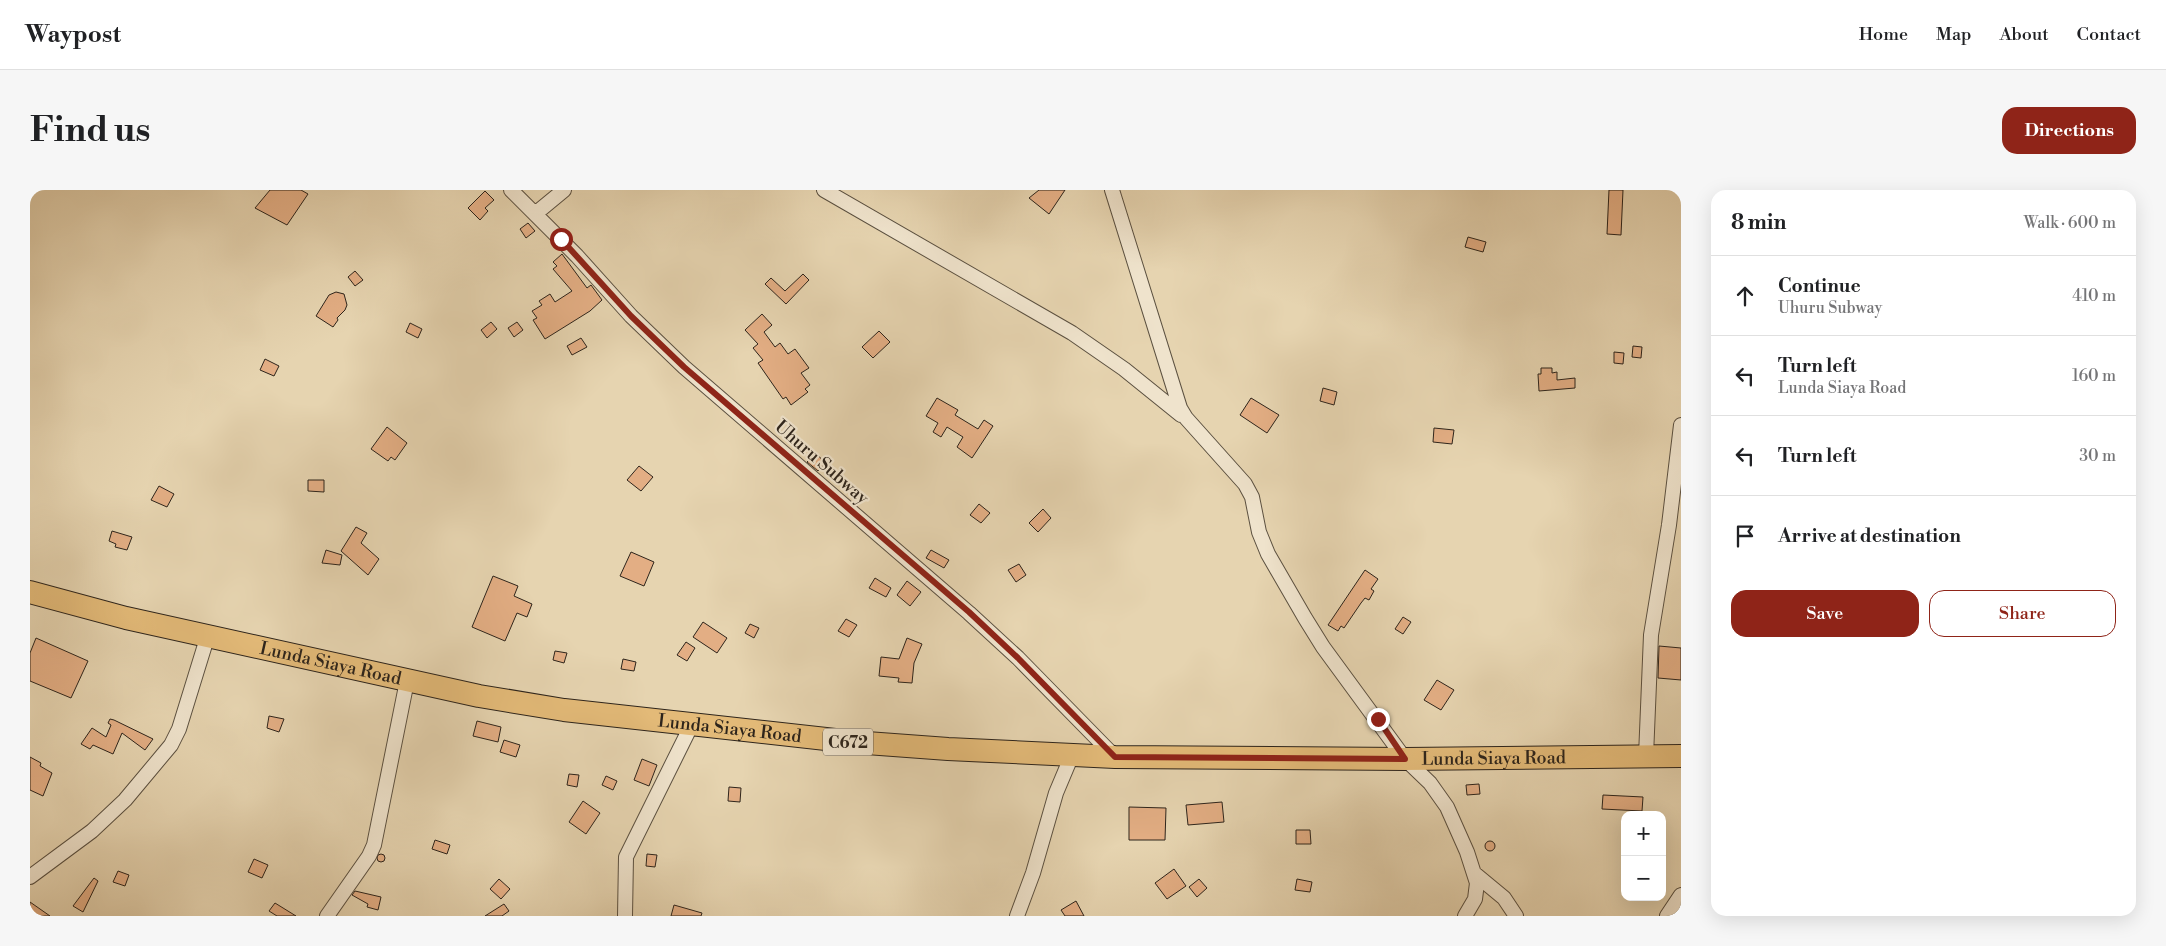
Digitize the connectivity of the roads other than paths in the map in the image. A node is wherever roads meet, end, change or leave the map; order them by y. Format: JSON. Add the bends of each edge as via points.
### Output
{"nodes":[{"id":1,"x":511,"y":190,"type":"edge"},
{"id":2,"x":564,"y":190,"type":"edge"},
{"id":3,"x":824,"y":190,"type":"edge"},
{"id":4,"x":1112,"y":190,"type":"edge"},
{"id":5,"x":535,"y":214,"type":"junction"},
{"id":6,"x":1186,"y":418,"type":"junction"},
{"id":7,"x":1681,"y":424,"type":"edge"},
{"id":8,"x":30,"y":592,"type":"edge"},
{"id":9,"x":208,"y":635,"type":"junction"},
{"id":10,"x":407,"y":681,"type":"junction"},
{"id":11,"x":692,"y":724,"type":"junction"},
{"id":12,"x":1072,"y":754,"type":"junction"},
{"id":13,"x":1646,"y":756,"type":"junction"},
{"id":14,"x":1681,"y":756,"type":"edge"},
{"id":15,"x":1115,"y":757,"type":"junction"},
{"id":16,"x":1405,"y":759,"type":"junction"},
{"id":17,"x":1475,"y":874,"type":"junction"},
{"id":18,"x":30,"y":877,"type":"edge"},
{"id":19,"x":1681,"y":896,"type":"edge"},
{"id":20,"x":327,"y":916,"type":"edge"},
{"id":21,"x":625,"y":916,"type":"edge"},
{"id":22,"x":1017,"y":916,"type":"edge"},
{"id":23,"x":1465,"y":916,"type":"edge"},
{"id":24,"x":1516,"y":916,"type":"edge"},
{"id":25,"x":1668,"y":916,"type":"edge"}],
"edges":[{"from":1,"to":5,"type":"street","name":"Uhuru Subway"},
{"from":2,"to":5,"type":"street"},
{"from":3,"to":6,"type":"street","via":[[1072,333]]},
{"from":4,"to":6,"type":"street","via":[[1177,400]]},
{"from":5,"to":15,"type":"street","name":"Uhuru Subway","via":[[684,367],[969,612]]},
{"from":6,"to":16,"type":"street","via":[[1245,484],[1268,554],[1305,618]]},
{"from":7,"to":13,"type":"street","via":[[1651,635]]},
{"from":8,"to":9,"type":"main road","name":"Lunda Siaya Road","number":"C672","via":[[118,616]]},
{"from":9,"to":10,"type":"main road","name":"Lunda Siaya Road","number":"C672"},
{"from":9,"to":18,"type":"street","via":[[171,745],[125,800],[92,831]]},
{"from":10,"to":11,"type":"main road","name":"Lunda Siaya Road","number":"C672","via":[[564,710]]},
{"from":10,"to":20,"type":"street","via":[[374,845]]},
{"from":11,"to":12,"type":"main road","name":"Lunda Siaya Road","number":"C672","via":[[853,742]]},
{"from":11,"to":21,"type":"street","via":[[626,857]]},
{"from":12,"to":15,"type":"main road","name":"Lunda Siaya Road","number":"C672"},
{"from":12,"to":22,"type":"street","via":[[1056,793]]},
{"from":13,"to":14,"type":"main road","name":"Lunda Siaya Road","number":"C672"},
{"from":13,"to":16,"type":"main road","name":"Lunda Siaya Road","number":"C672"},
{"from":15,"to":16,"type":"main road","name":"Lunda Siaya Road","number":"C672"},
{"from":16,"to":17,"type":"street","via":[[1430,783],[1447,807]]},
{"from":17,"to":23,"type":"street","via":[[1477,890]]},
{"from":17,"to":24,"type":"street","via":[[1504,898]]},
{"from":19,"to":25,"type":"street"}]}
